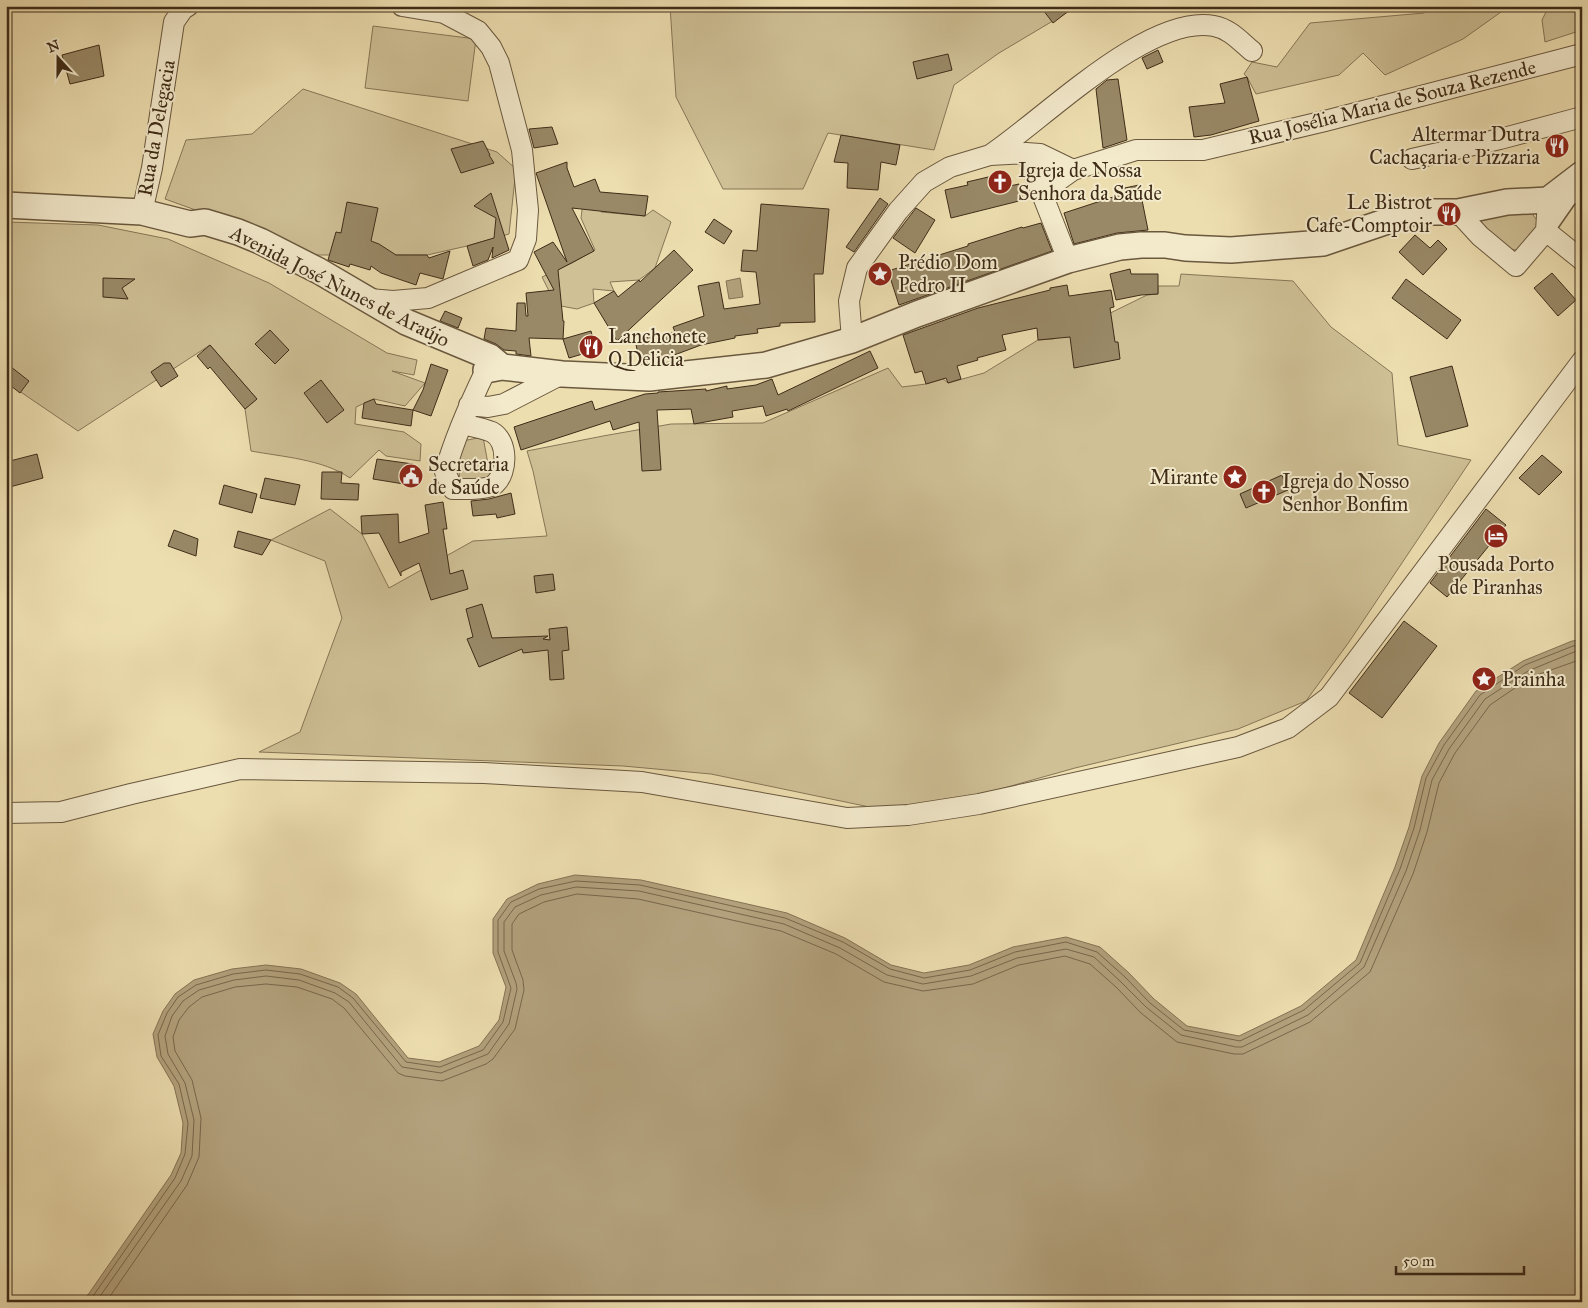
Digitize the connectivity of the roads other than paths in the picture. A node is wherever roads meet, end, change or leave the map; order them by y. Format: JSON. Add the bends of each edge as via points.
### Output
{"nodes":[{"id":1,"x":188,"y":6,"type":"edge"},
{"id":2,"x":402,"y":6,"type":"edge"},
{"id":3,"x":1252,"y":51,"type":"dead end"},
{"id":4,"x":1582,"y":54,"type":"edge"},
{"id":5,"x":1582,"y":117,"type":"edge"},
{"id":6,"x":1026,"y":153,"type":"junction"},
{"id":7,"x":990,"y":155,"type":"junction"},
{"id":8,"x":1412,"y":159,"type":"dead end"},
{"id":9,"x":1073,"y":170,"type":"junction"},
{"id":10,"x":1582,"y":174,"type":"edge"},
{"id":11,"x":1042,"y":192,"type":"junction"},
{"id":12,"x":1582,"y":192,"type":"edge"},
{"id":13,"x":1548,"y":200,"type":"junction"},
{"id":14,"x":6,"y":205,"type":"edge"},
{"id":15,"x":142,"y":212,"type":"junction"},
{"id":16,"x":1458,"y":212,"type":"junction"},
{"id":17,"x":190,"y":224,"type":"junction"},
{"id":18,"x":1546,"y":231,"type":"junction"},
{"id":19,"x":1068,"y":260,"type":"junction"},
{"id":20,"x":1582,"y":260,"type":"edge"},
{"id":21,"x":367,"y":298,"type":"junction"},
{"id":22,"x":852,"y":340,"type":"junction"},
{"id":23,"x":1582,"y":362,"type":"edge"},
{"id":24,"x":493,"y":365,"type":"junction"},
{"id":25,"x":562,"y":374,"type":"junction"},
{"id":26,"x":6,"y":813,"type":"edge"}],
"edges":[{"from":1,"to":15,"type":"street","name":"Rua da Delegacia","via":[[174,22],[152,168]]},
{"from":2,"to":21,"type":"street","via":[[444,13],[478,31],[491,47],[499,63],[522,150],[528,210],[526,239],[518,260],[428,298],[393,301]]},
{"from":3,"to":7,"type":"street","via":[[1228,31],[1216,26],[1203,24],[1174,30],[1131,50],[1101,69]]},
{"from":4,"to":9,"type":"street","name":"Rua Josélia Maria de Souza Rezende","via":[[1203,150],[1136,150]]},
{"from":5,"to":8,"type":"street"},
{"from":6,"to":7,"type":"street"},
{"from":6,"to":9,"type":"street","via":[[1040,154]]},
{"from":6,"to":11,"type":"street"},
{"from":7,"to":22,"type":"street","via":[[950,166],[924,182],[898,211],[857,268],[848,301]]},
{"from":9,"to":11,"type":"street","name":"Rua Josélia Maria de Souza Rezende"},
{"from":10,"to":13,"type":"street"},
{"from":11,"to":19,"type":"street"},
{"from":12,"to":18,"type":"street","via":[[1570,198]]},
{"from":13,"to":16,"type":"street","via":[[1507,202]]},
{"from":13,"to":18,"type":"street"},
{"from":14,"to":15,"type":"street"},
{"from":15,"to":17,"type":"street"},
{"from":16,"to":18,"type":"street","via":[[1480,236],[1516,266]]},
{"from":16,"to":19,"type":"street","via":[[1414,212],[1322,243],[1231,250],[1141,244]]},
{"from":17,"to":21,"type":"street","name":"Avenida José Nunes de Araújo","via":[[205,222],[238,232]]},
{"from":17,"to":24,"type":"street","name":"Avenida José Nunes de Araújo","via":[[201,234],[296,273],[412,341]]},
{"from":18,"to":20,"type":"street"},
{"from":19,"to":22,"type":"street"},
{"from":21,"to":24,"type":"street","name":"Avenida José Nunes de Araújo","via":[[406,322]]},
{"from":22,"to":25,"type":"street","via":[[766,365],[648,378]]},
{"from":23,"to":26,"type":"street","via":[[1329,697],[1288,728],[1238,747],[979,804],[908,815],[847,818],[642,782],[484,773],[240,769],[61,812]]},
{"from":24,"to":25,"type":"street"},
{"from":24,"to":25,"type":"street","via":[[465,414],[504,404]]}]}
